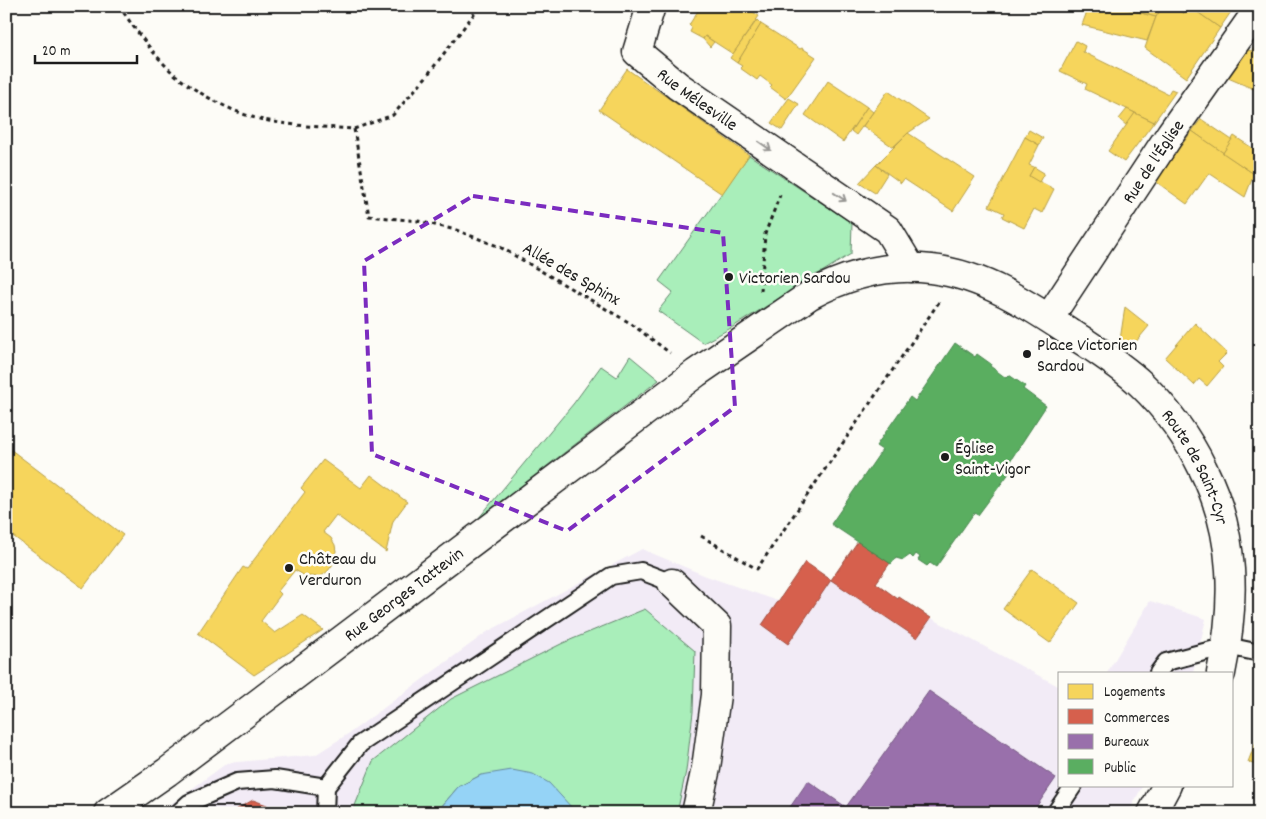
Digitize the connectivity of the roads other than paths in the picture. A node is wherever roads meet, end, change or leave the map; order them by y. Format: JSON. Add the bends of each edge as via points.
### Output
{"nodes":[{"id":1,"x":651,"y":6,"type":"edge"},
{"id":2,"x":1260,"y":7,"type":"edge"},
{"id":3,"x":911,"y":268,"type":"junction"},
{"id":4,"x":1049,"y":318,"type":"junction"},
{"id":5,"x":672,"y":583,"type":"joint"},
{"id":6,"x":1227,"y":646,"type":"junction"},
{"id":7,"x":1260,"y":653,"type":"edge"},
{"id":8,"x":1159,"y":672,"type":"edge"},
{"id":9,"x":1221,"y":672,"type":"edge"},
{"id":10,"x":1073,"y":786,"type":"edge"},
{"id":11,"x":1166,"y":786,"type":"edge"},
{"id":12,"x":326,"y":787,"type":"junction"},
{"id":13,"x":108,"y":813,"type":"edge"},
{"id":14,"x":178,"y":813,"type":"edge"},
{"id":15,"x":325,"y":813,"type":"edge"},
{"id":16,"x":696,"y":813,"type":"edge"},
{"id":17,"x":1055,"y":813,"type":"edge"},
{"id":18,"x":1152,"y":813,"type":"edge"}],
"edges":[{"from":1,"to":3,"type":"main road","name":"Rue Mélesville","one_way":true,"via":[[637,52],[678,86],[888,230]]},
{"from":2,"to":4,"type":"main road","name":"Rue de l'Église","via":[[1171,132]]},
{"from":3,"to":4,"type":"main road","name":"Route de Saint-Cyr","via":[[958,275],[990,286]]},
{"from":3,"to":13,"type":"main road","name":"Rue Georges Tattevin","via":[[876,271],[810,295],[696,373],[167,772]]},
{"from":4,"to":6,"type":"main road","name":"Route de Saint-Cyr","via":[[1141,384],[1186,438],[1203,469],[1218,506],[1230,565],[1232,599]]},
{"from":5,"to":12,"type":"lane","via":[[641,571],[611,576],[360,744]]},
{"from":5,"to":16,"type":"main road","via":[[717,626],[716,695]]},
{"from":6,"to":7,"type":"lane"},
{"from":6,"to":8,"type":"lane","via":[[1166,662]]},
{"from":6,"to":9,"type":"main road","name":"Route de Saint-Cyr"},
{"from":10,"to":17,"type":"lane"},
{"from":11,"to":18,"type":"main road"},
{"from":12,"to":14,"type":"lane","via":[[275,779],[237,782],[189,803]]},
{"from":12,"to":15,"type":"lane"}]}
